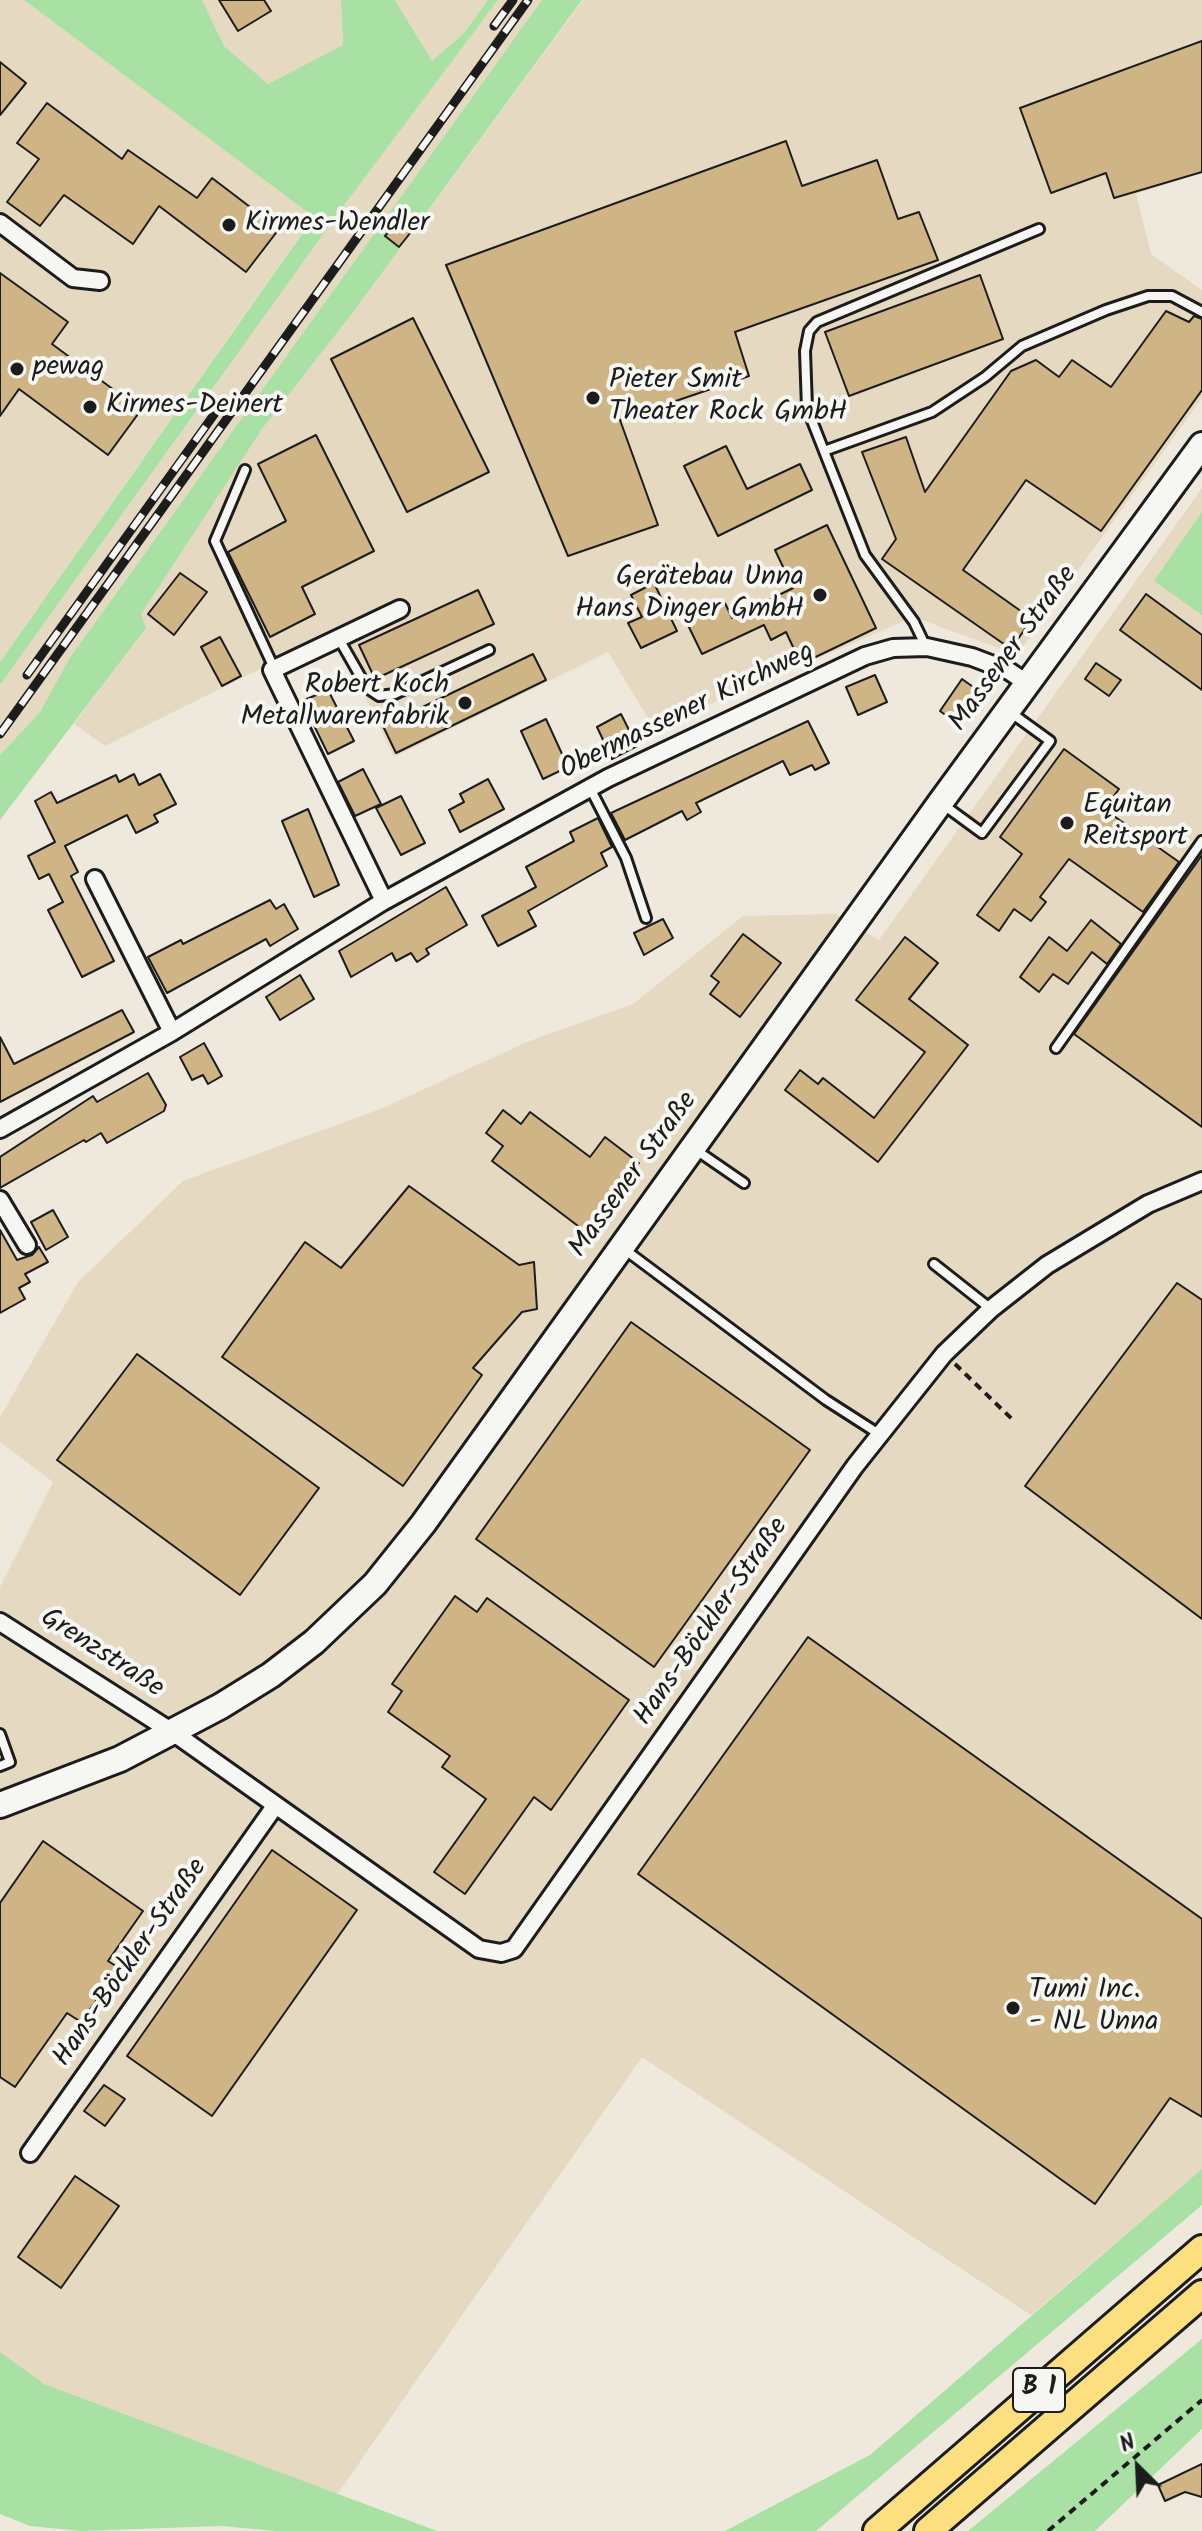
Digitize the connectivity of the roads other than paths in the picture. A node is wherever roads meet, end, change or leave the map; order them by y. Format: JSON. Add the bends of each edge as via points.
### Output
{"nodes":[{"id":1,"x":0,"y":223,"type":"edge"},
{"id":2,"x":1039,"y":229,"type":"dead end"},
{"id":3,"x":100,"y":281,"type":"dead end"},
{"id":4,"x":1202,"y":312,"type":"edge"},
{"id":5,"x":1202,"y":445,"type":"edge"},
{"id":6,"x":824,"y":451,"type":"junction"},
{"id":7,"x":245,"y":470,"type":"dead end"},
{"id":8,"x":400,"y":609,"type":"dead end"},
{"id":9,"x":339,"y":638,"type":"junction"},
{"id":10,"x":927,"y":647,"type":"junction"},
{"id":11,"x":489,"y":650,"type":"dead end"},
{"id":12,"x":275,"y":669,"type":"junction"},
{"id":13,"x":1028,"y":684,"type":"junction"},
{"id":14,"x":1008,"y":711,"type":"junction"},
{"id":15,"x":590,"y":788,"type":"junction"},
{"id":16,"x":940,"y":803,"type":"junction"},
{"id":17,"x":1202,"y":841,"type":"edge"},
{"id":18,"x":95,"y":879,"type":"dead end"},
{"id":19,"x":384,"y":901,"type":"junction"},
{"id":20,"x":646,"y":918,"type":"dead end"},
{"id":21,"x":172,"y":1032,"type":"junction"},
{"id":22,"x":1056,"y":1048,"type":"dead end"},
{"id":23,"x":0,"y":1129,"type":"edge"},
{"id":24,"x":693,"y":1147,"type":"junction"},
{"id":25,"x":1202,"y":1181,"type":"edge"},
{"id":26,"x":744,"y":1183,"type":"dead end"},
{"id":27,"x":0,"y":1200,"type":"edge"},
{"id":28,"x":27,"y":1245,"type":"dead end"},
{"id":29,"x":622,"y":1247,"type":"junction"},
{"id":30,"x":934,"y":1264,"type":"dead end"},
{"id":31,"x":991,"y":1309,"type":"junction"},
{"id":32,"x":879,"y":1434,"type":"junction"},
{"id":33,"x":0,"y":1622,"type":"edge"},
{"id":34,"x":174,"y":1733,"type":"junction"},
{"id":35,"x":0,"y":1734,"type":"edge"},
{"id":36,"x":0,"y":1766,"type":"edge"},
{"id":37,"x":0,"y":1805,"type":"edge"},
{"id":38,"x":275,"y":1806,"type":"junction"},
{"id":39,"x":30,"y":2153,"type":"dead end"},
{"id":40,"x":1202,"y":2249,"type":"edge"},
{"id":41,"x":1202,"y":2294,"type":"edge"},
{"id":42,"x":877,"y":2531,"type":"edge"},
{"id":43,"x":928,"y":2531,"type":"edge"}],
"edges":[{"from":1,"to":3,"type":"street","via":[[73,278]]},
{"from":2,"to":6,"type":"lane","via":[[817,322],[805,351],[805,390]]},
{"from":4,"to":6,"type":"lane","via":[[1172,296],[1148,296],[1106,310],[1022,346],[932,412]]},
{"from":5,"to":13,"type":"main road","name":"Massener Straße"},
{"from":6,"to":10,"type":"lane","via":[[865,555]]},
{"from":7,"to":12,"type":"lane","via":[[215,541]]},
{"from":8,"to":9,"type":"street"},
{"from":9,"to":11,"type":"lane","via":[[367,688],[379,696],[395,694]]},
{"from":9,"to":12,"type":"street"},
{"from":10,"to":13,"type":"street","name":"Obermassener Kirchweg","via":[[972,657]]},
{"from":10,"to":15,"type":"street","name":"Obermassener Kirchweg","via":[[865,656]]},
{"from":12,"to":19,"type":"street"},
{"from":13,"to":14,"type":"main road","name":"Massener Straße"},
{"from":14,"to":16,"type":"main road","name":"Massener Straße"},
{"from":14,"to":16,"type":"lane","via":[[1050,741],[982,833]]},
{"from":15,"to":19,"type":"street","name":"Obermassener Kirchweg"},
{"from":15,"to":20,"type":"lane","via":[[626,858]]},
{"from":16,"to":24,"type":"main road","name":"Massener Straße"},
{"from":17,"to":22,"type":"lane"},
{"from":18,"to":21,"type":"street"},
{"from":19,"to":21,"type":"street","name":"Obermassener Kirchweg"},
{"from":21,"to":23,"type":"street","name":"Obermassener Kirchweg"},
{"from":24,"to":26,"type":"lane"},
{"from":24,"to":29,"type":"main road","name":"Massener Straße"},
{"from":25,"to":31,"type":"street","name":"Hans-Böckler-Straße","via":[[1097,1232]]},
{"from":27,"to":28,"type":"street"},
{"from":29,"to":32,"type":"lane"},
{"from":29,"to":34,"type":"main road","name":"Massener Straße","via":[[375,1584],[271,1675]]},
{"from":30,"to":31,"type":"lane"},
{"from":31,"to":32,"type":"street","name":"Hans-Böckler-Straße","via":[[944,1354]]},
{"from":32,"to":38,"type":"street","name":"Hans-Böckler-Straße","via":[[514,1949],[479,1949]]},
{"from":33,"to":34,"type":"street","name":"Grenzstraße"},
{"from":34,"to":37,"type":"main road","name":"Massener Straße","via":[[71,1780]]},
{"from":34,"to":38,"type":"street","name":"Hans-Böckler-Straße"},
{"from":35,"to":36,"type":"lane","via":[[10,1762]]},
{"from":38,"to":39,"type":"street","name":"Hans-Böckler-Straße"},
{"from":40,"to":42,"type":"main road","number":"B 1"},
{"from":41,"to":43,"type":"main road","number":"B 1"}]}
